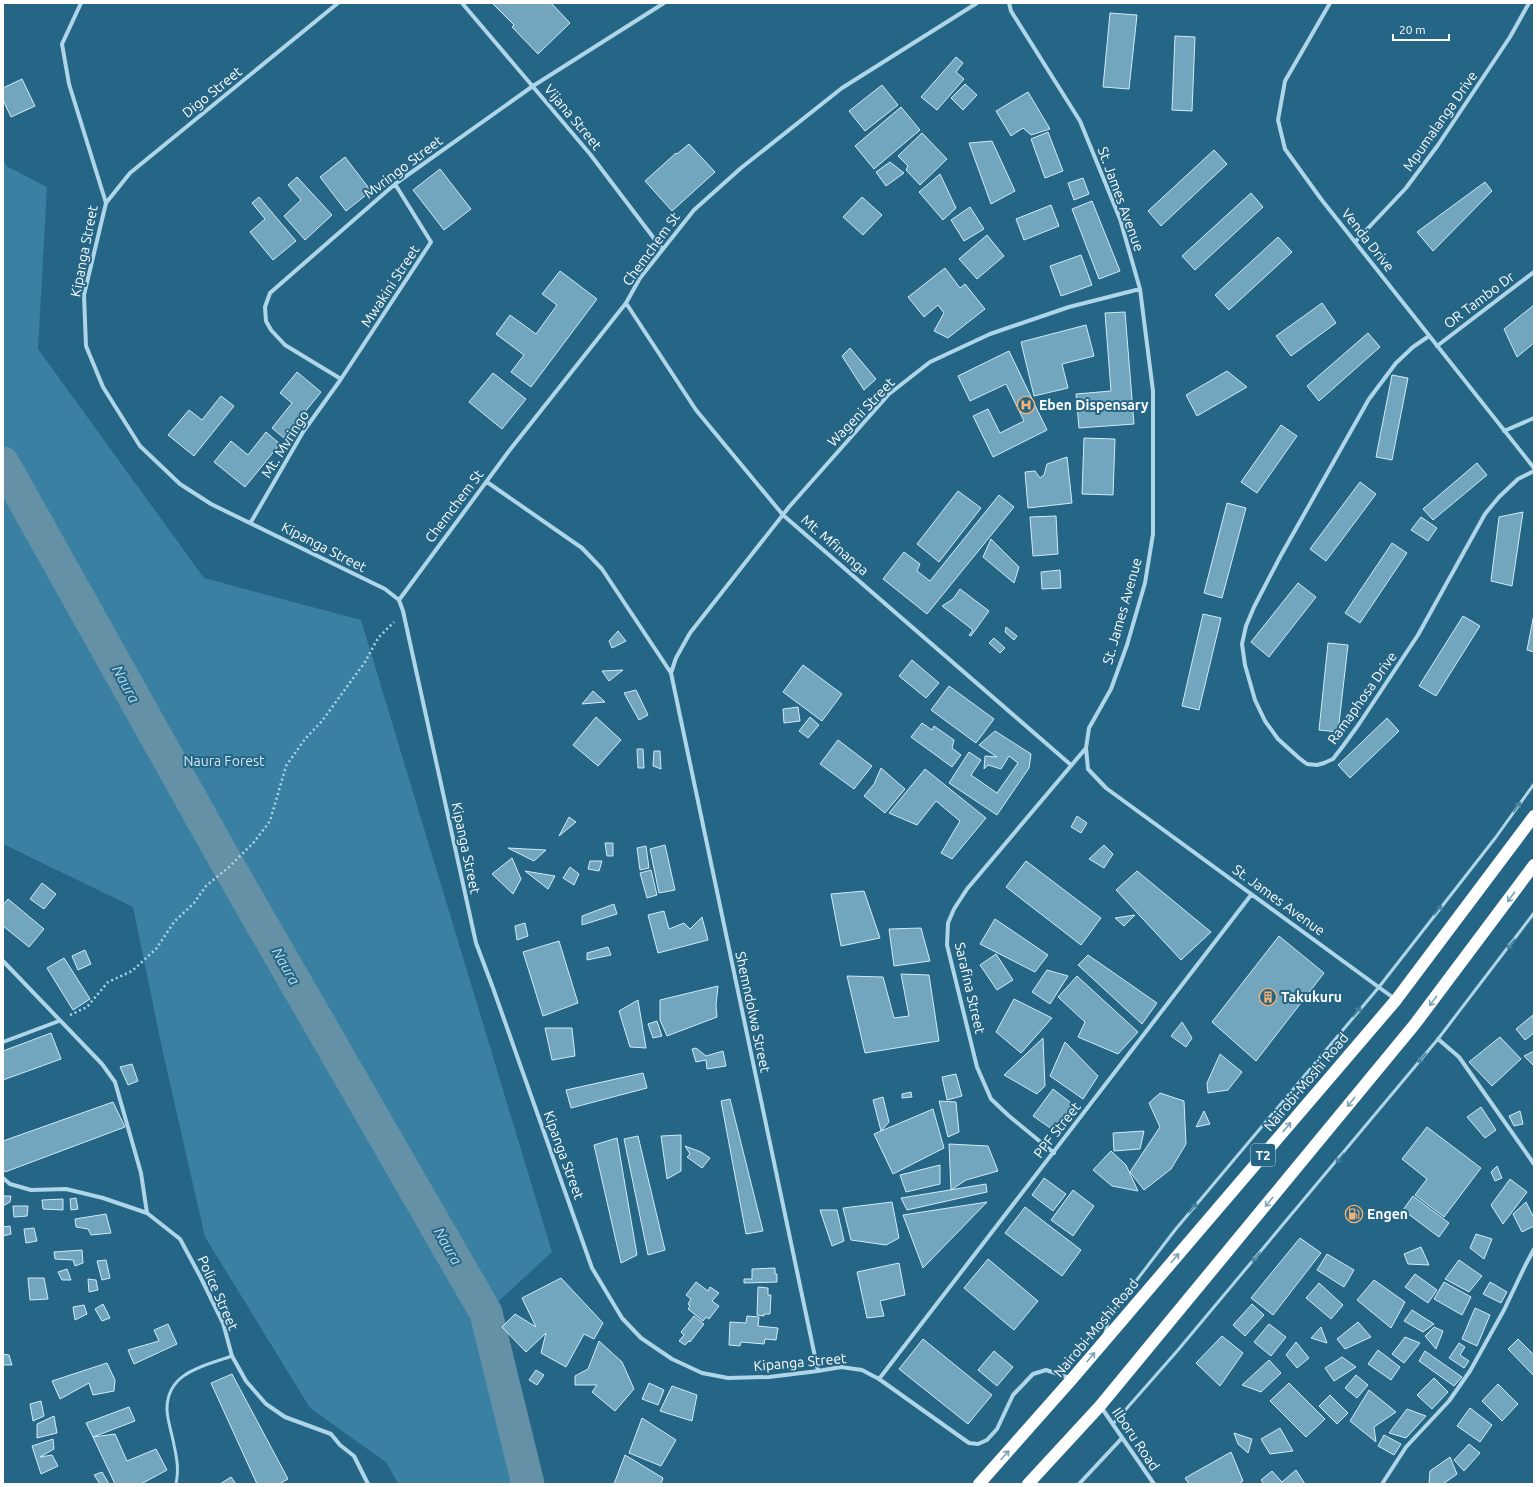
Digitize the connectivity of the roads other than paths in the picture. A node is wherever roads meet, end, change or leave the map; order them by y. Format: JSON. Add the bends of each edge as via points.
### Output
{"nodes":[{"id":1,"x":81,"y":3,"type":"edge"},
{"id":2,"x":338,"y":3,"type":"edge"},
{"id":3,"x":462,"y":3,"type":"edge"},
{"id":4,"x":664,"y":3,"type":"edge"},
{"id":5,"x":977,"y":3,"type":"edge"},
{"id":6,"x":1009,"y":3,"type":"edge"},
{"id":7,"x":1330,"y":3,"type":"edge"},
{"id":8,"x":1529,"y":3,"type":"edge"},
{"id":9,"x":533,"y":86,"type":"junction"},
{"id":10,"x":395,"y":184,"type":"junction"},
{"id":11,"x":106,"y":203,"type":"junction"},
{"id":12,"x":1355,"y":242,"type":"junction"},
{"id":13,"x":662,"y":249,"type":"junction"},
{"id":14,"x":1534,"y":272,"type":"edge"},
{"id":15,"x":1140,"y":290,"type":"junction"},
{"id":16,"x":626,"y":303,"type":"junction"},
{"id":17,"x":1429,"y":336,"type":"junction"},
{"id":18,"x":1437,"y":346,"type":"junction"},
{"id":19,"x":341,"y":379,"type":"junction"},
{"id":20,"x":1534,"y":418,"type":"edge"},
{"id":21,"x":1504,"y":431,"type":"junction"},
{"id":22,"x":1534,"y":468,"type":"edge"},
{"id":23,"x":1534,"y":471,"type":"edge"},
{"id":24,"x":486,"y":482,"type":"junction"},
{"id":25,"x":783,"y":515,"type":"junction"},
{"id":26,"x":251,"y":522,"type":"junction"},
{"id":27,"x":398,"y":600,"type":"junction"},
{"id":28,"x":671,"y":673,"type":"junction"},
{"id":29,"x":1086,"y":748,"type":"junction"},
{"id":30,"x":1071,"y":765,"type":"junction"},
{"id":31,"x":1534,"y":784,"type":"edge"},
{"id":32,"x":1534,"y":816,"type":"edge"},
{"id":33,"x":1534,"y":865,"type":"edge"},
{"id":34,"x":1251,"y":895,"type":"junction"},
{"id":35,"x":1534,"y":913,"type":"edge"},
{"id":36,"x":3,"y":961,"type":"edge"},
{"id":37,"x":1379,"y":986,"type":"junction"},
{"id":38,"x":1396,"y":1000,"type":"junction"},
{"id":39,"x":59,"y":1021,"type":"junction"},
{"id":40,"x":1438,"y":1039,"type":"junction"},
{"id":41,"x":3,"y":1042,"type":"edge"},
{"id":42,"x":1054,"y":1153,"type":"junction"},
{"id":43,"x":1534,"y":1164,"type":"edge"},
{"id":44,"x":3,"y":1178,"type":"edge"},
{"id":45,"x":147,"y":1213,"type":"junction"},
{"id":46,"x":1534,"y":1249,"type":"edge"},
{"id":47,"x":1102,"y":1344,"type":"junction"},
{"id":48,"x":232,"y":1356,"type":"junction"},
{"id":49,"x":818,"y":1371,"type":"junction"},
{"id":50,"x":879,"y":1378,"type":"junction"},
{"id":51,"x":1072,"y":1379,"type":"junction"},
{"id":52,"x":1100,"y":1406,"type":"junction"},
{"id":53,"x":1112,"y":1424,"type":"junction"},
{"id":54,"x":1122,"y":1438,"type":"junction"},
{"id":55,"x":176,"y":1484,"type":"edge"},
{"id":56,"x":368,"y":1484,"type":"edge"},
{"id":57,"x":979,"y":1484,"type":"edge"},
{"id":58,"x":1028,"y":1484,"type":"edge"},
{"id":59,"x":1079,"y":1484,"type":"edge"},
{"id":60,"x":1154,"y":1484,"type":"edge"},
{"id":61,"x":1382,"y":1484,"type":"edge"}],
"edges":[{"from":1,"to":11,"type":"street","name":"Kipanga Street","via":[[62,44],[69,84]]},
{"from":2,"to":11,"type":"street","name":"Digo Street","via":[[130,173]]},
{"from":3,"to":9,"type":"street","name":"Vijana Street"},
{"from":4,"to":9,"type":"street","name":"Mvringo Street"},
{"from":5,"to":13,"type":"street","name":"Chemchem St","via":[[842,88],[706,199]]},
{"from":6,"to":15,"type":"street","name":"St. James Avenue","via":[[1011,11],[1080,121],[1120,218]]},
{"from":7,"to":12,"type":"street","name":"Venda Drive","via":[[1285,81],[1278,120],[1285,149]]},
{"from":8,"to":12,"type":"street","name":"Mpumalanga Drive","via":[[1510,37],[1438,145],[1406,188]]},
{"from":9,"to":10,"type":"street","name":"Mvringo Street"},
{"from":9,"to":13,"type":"street","name":"Vijana Street","via":[[590,154]]},
{"from":10,"to":19,"type":"street","name":"Mwakini Street","via":[[432,242]]},
{"from":10,"to":19,"type":"street","name":"Mvringo Street","via":[[270,293],[265,307],[266,321],[285,345]]},
{"from":11,"to":26,"type":"street","name":"Kipanga Street","via":[[84,295],[86,346],[103,387],[140,446],[180,484],[211,504]]},
{"from":12,"to":17,"type":"street","name":"Venda Drive"},
{"from":13,"to":16,"type":"street","name":"Chemchem St","via":[[640,278]]},
{"from":14,"to":18,"type":"street","name":"OR Tambo Dr"},
{"from":15,"to":25,"type":"street","name":"Wageni Street","via":[[1069,308],[990,334],[930,362],[889,394]]},
{"from":15,"to":29,"type":"street","name":"St. James Avenue","via":[[1153,391],[1153,534],[1145,583],[1127,645],[1111,689],[1089,728]]},
{"from":16,"to":24,"type":"street","name":"Chemchem St"},
{"from":16,"to":25,"type":"street","name":"Mt. Mfinanga","via":[[696,410]]},
{"from":17,"to":18,"type":"street","name":"Venda Drive"},
{"from":17,"to":23,"type":"street","name":"Ramaphosa Drive","via":[[1396,363],[1369,399],[1280,557],[1246,626],[1242,644],[1255,700],[1265,721],[1278,739],[1299,758],[1307,764],[1316,765],[1333,759],[1360,724],[1418,635],[1485,514],[1518,479]]},
{"from":18,"to":21,"type":"street","name":"Venda Drive"},
{"from":19,"to":26,"type":"street","name":"Mt. Mvringo","via":[[303,432]]},
{"from":20,"to":21,"type":"street"},
{"from":21,"to":22,"type":"street","name":"Venda Drive"},
{"from":24,"to":27,"type":"street","name":"Chemchem St"},
{"from":24,"to":28,"type":"street","via":[[582,548],[602,569]]},
{"from":25,"to":28,"type":"street","name":"Wageni Street","via":[[690,634],[676,658]]},
{"from":25,"to":30,"type":"street","name":"Mt. Mfinanga"},
{"from":26,"to":27,"type":"street","name":"Kipanga Street","via":[[384,589]]},
{"from":27,"to":49,"type":"street","name":"Kipanga Street","via":[[403,611],[476,943],[592,1268],[622,1318],[641,1338],[672,1359],[702,1373],[728,1378],[769,1377]]},
{"from":28,"to":49,"type":"street","name":"Shemndolwa Street"},
{"from":29,"to":30,"type":"street","name":"Sarafina Street"},
{"from":29,"to":34,"type":"street","name":"St. James Avenue","via":[[1088,768],[1106,788]]},
{"from":30,"to":42,"type":"street","name":"Sarafina Street","via":[[967,889],[948,923],[947,945],[977,1067],[991,1099]]},
{"from":37,"to":31,"type":"lane","one_way":true,"via":[[1496,837]]},
{"from":32,"to":38,"type":"highway","name":"Nairobi-Moshi Road","number":"T2"},
{"from":33,"to":52,"type":"highway","number":"T2","one_way":true,"via":[[1415,1024]]},
{"from":34,"to":37,"type":"street","name":"St. James Avenue"},
{"from":34,"to":42,"type":"street","name":"PPF Street"},
{"from":35,"to":40,"type":"lane","one_way":true},
{"from":36,"to":39,"type":"street"},
{"from":37,"to":38,"type":"street","name":"St. James Avenue"},
{"from":47,"to":37,"type":"lane","one_way":true,"via":[[1110,1315],[1175,1230]]},
{"from":47,"to":38,"type":"highway","name":"Nairobi-Moshi Road","number":"T2","one_way":true},
{"from":39,"to":41,"type":"street"},
{"from":39,"to":45,"type":"street","via":[[102,1064],[115,1082],[141,1173]]},
{"from":40,"to":43,"type":"street","via":[[1459,1057]]},
{"from":40,"to":53,"type":"lane","one_way":true,"via":[[1178,1350]]},
{"from":42,"to":50,"type":"street","name":"PPF Street"},
{"from":44,"to":45,"type":"street","name":"Police Street","via":[[10,1184],[31,1190],[66,1189],[104,1198]]},
{"from":45,"to":48,"type":"street","name":"Police Street","via":[[180,1239],[222,1323]]},
{"from":46,"to":61,"type":"street","via":[[1470,1372],[1449,1401],[1406,1447]]},
{"from":51,"to":47,"type":"highway","name":"Nairobi-Moshi Road","number":"T2","one_way":true},
{"from":48,"to":55,"type":"lane","via":[[186,1373],[168,1394],[167,1410],[179,1467]]},
{"from":48,"to":56,"type":"street","name":"Police Street","via":[[246,1381],[266,1404],[285,1417],[331,1434],[354,1456]]},
{"from":49,"to":50,"type":"street","name":"Kipanga Street","via":[[841,1367],[862,1370]]},
{"from":50,"to":51,"type":"street","name":"Kipanga Street","via":[[968,1443],[978,1444],[987,1440],[997,1429],[1013,1395],[1033,1374],[1046,1370]]},
{"from":57,"to":51,"type":"highway","name":"Nairobi-Moshi Road","number":"T2","one_way":true},
{"from":52,"to":53,"type":"street","name":"Ilboru Road"},
{"from":52,"to":58,"type":"highway","number":"T2"},
{"from":53,"to":54,"type":"street","name":"Ilboru Road"},
{"from":54,"to":59,"type":"street"},
{"from":54,"to":60,"type":"street","name":"Ilboru Road"}]}
